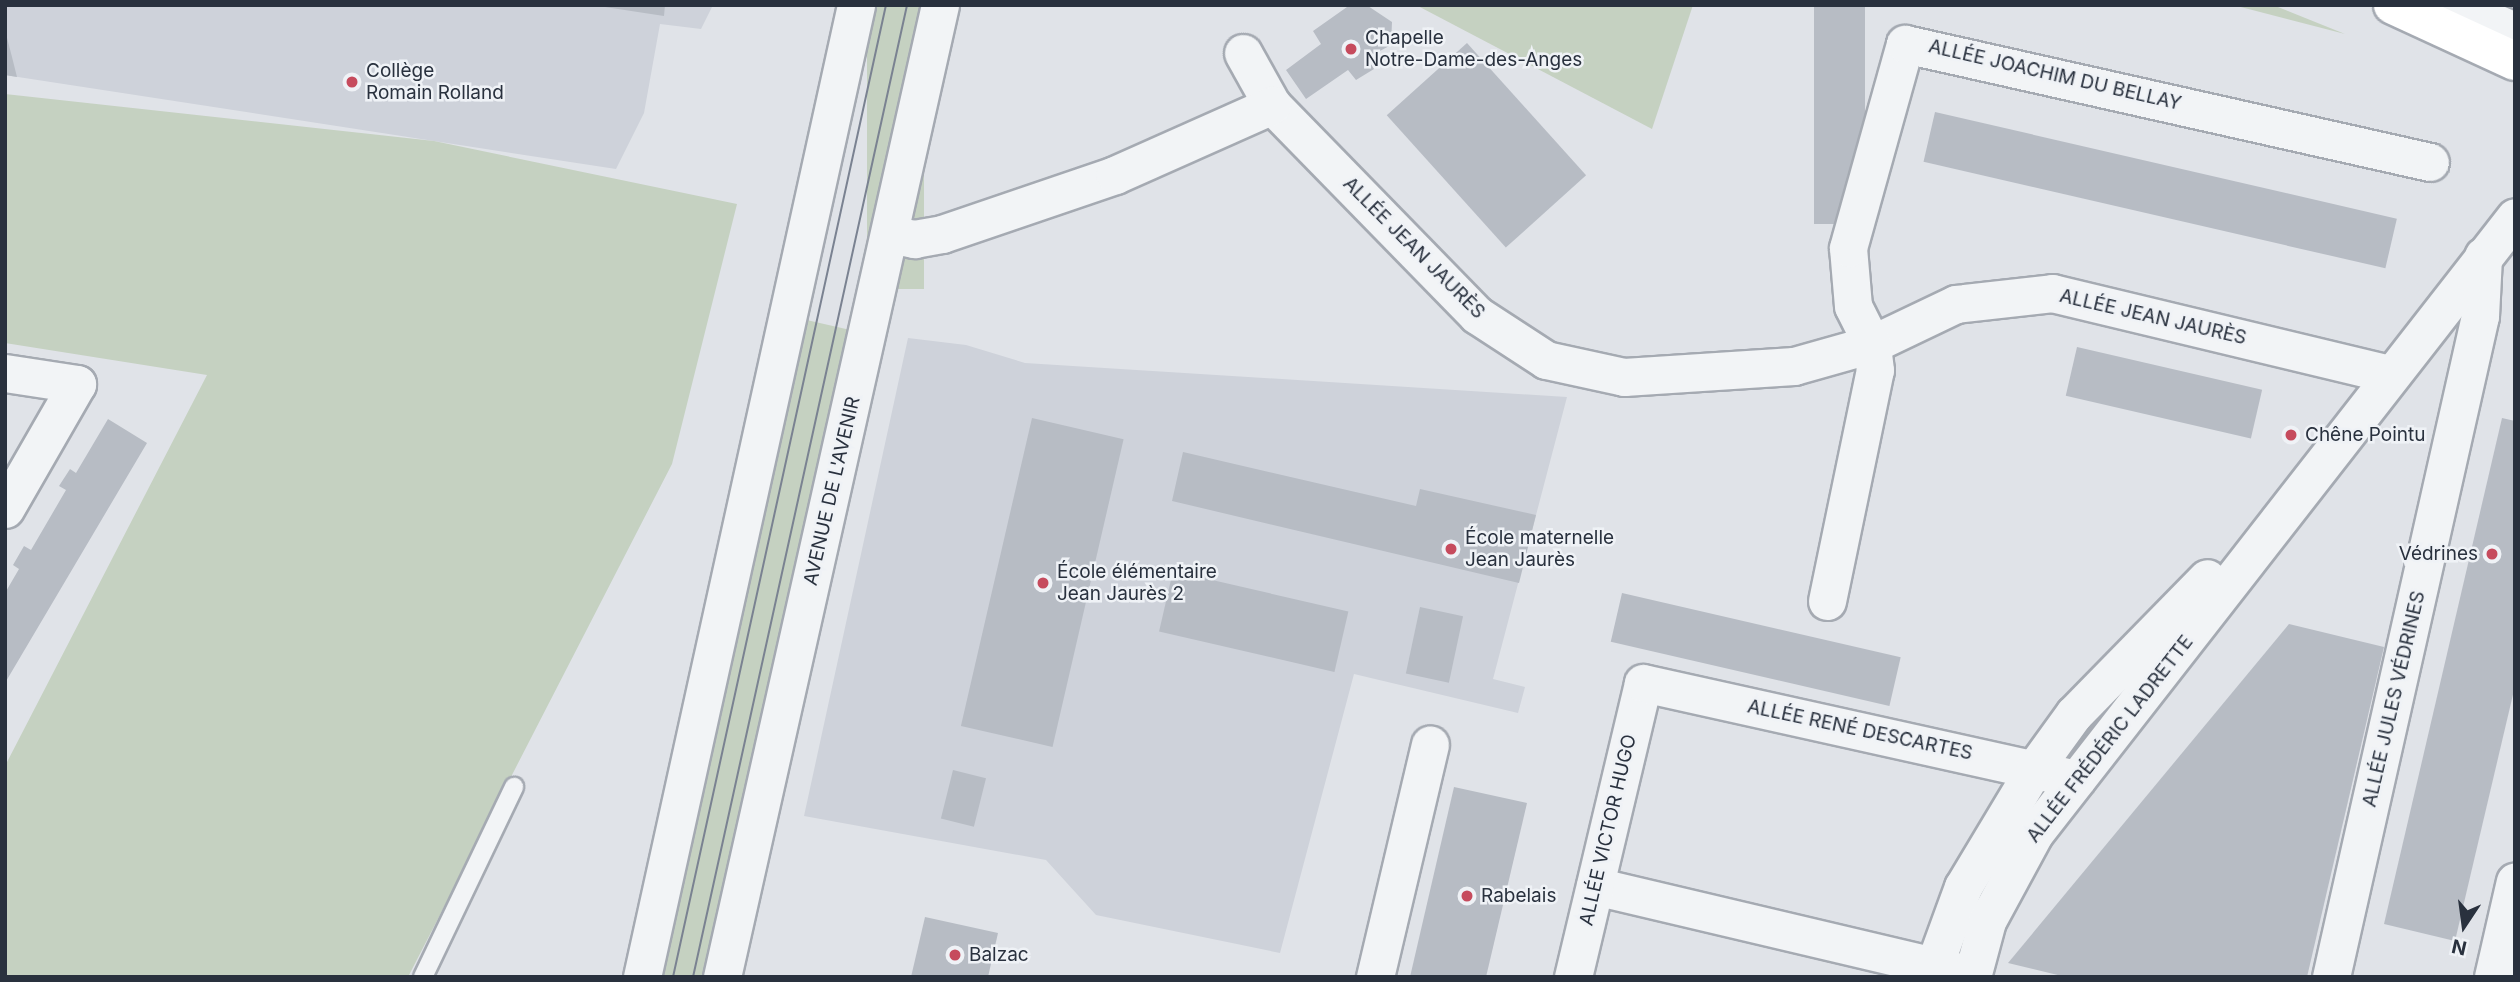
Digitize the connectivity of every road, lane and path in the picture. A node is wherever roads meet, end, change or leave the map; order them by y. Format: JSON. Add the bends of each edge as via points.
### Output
{"nodes":[{"id":1,"x":856,"y":5,"type":"edge"},
{"id":2,"x":940,"y":5,"type":"edge"},
{"id":3,"x":2393,"y":5,"type":"edge"},
{"id":4,"x":2454,"y":5,"type":"edge"},
{"id":5,"x":2515,"y":31,"type":"edge"},
{"id":6,"x":1243,"y":53,"type":"dead end"},
{"id":7,"x":2515,"y":61,"type":"edge"},
{"id":8,"x":1272,"y":105,"type":"junction"},
{"id":9,"x":2430,"y":162,"type":"dead end"},
{"id":10,"x":2515,"y":217,"type":"edge"},
{"id":11,"x":890,"y":234,"type":"junction"},
{"id":12,"x":2483,"y":256,"type":"junction"},
{"id":13,"x":1872,"y":344,"type":"junction"},
{"id":14,"x":5,"y":373,"type":"edge"},
{"id":15,"x":2390,"y":373,"type":"junction"},
{"id":16,"x":5,"y":509,"type":"edge"},
{"id":17,"x":2280,"y":517,"type":"junction"},
{"id":18,"x":1827,"y":601,"type":"dead end"},
{"id":19,"x":1643,"y":683,"type":"joint"},
{"id":20,"x":1430,"y":744,"type":"dead end"},
{"id":21,"x":2034,"y":769,"type":"junction"},
{"id":22,"x":2076,"y":779,"type":"junction"},
{"id":23,"x":514,"y":787,"type":"dead end"},
{"id":24,"x":2515,"y":881,"type":"edge"},
{"id":25,"x":1595,"y":886,"type":"junction"},
{"id":26,"x":1948,"y":921,"type":"junction"},
{"id":27,"x":1931,"y":972,"type":"edge"},
{"id":28,"x":1975,"y":976,"type":"edge"},
{"id":29,"x":423,"y":977,"type":"edge"},
{"id":30,"x":642,"y":977,"type":"edge"},
{"id":31,"x":722,"y":977,"type":"edge"},
{"id":32,"x":1375,"y":977,"type":"edge"},
{"id":33,"x":1573,"y":977,"type":"edge"},
{"id":34,"x":2331,"y":977,"type":"edge"},
{"id":35,"x":2493,"y":977,"type":"edge"}],
"edges":[{"from":1,"to":30,"type":"street"},
{"from":2,"to":11,"type":"street","name":"AVENUE DE L'AVENIR"},
{"from":3,"to":7,"type":"main road"},
{"from":4,"to":5,"type":"street"},
{"from":6,"to":8,"type":"street","name":"ALLÉE JEAN JAURÈS"},
{"from":8,"to":11,"type":"street","via":[[1115,175],[942,234],[914,239]]},
{"from":8,"to":13,"type":"street","name":"ALLÉE JEAN JAURÈS","via":[[1477,315],[1546,359],[1624,377],[1725,374],[1794,366]]},
{"from":9,"to":13,"type":"street","name":"ALLÉE JOACHIM DU BELLAY","via":[[1905,44],[1848,248],[1853,306]]},
{"from":10,"to":12,"type":"street","name":"ALLÉE FRÉDÉRIC LADRETTE"},
{"from":11,"to":31,"type":"street","name":"AVENUE DE L'AVENIR"},
{"from":12,"to":15,"type":"street","name":"ALLÉE FRÉDÉRIC LADRETTE"},
{"from":12,"to":34,"type":"street","name":"ALLÉE JULES VÉDRINES","via":[[2480,316]]},
{"from":13,"to":15,"type":"street","name":"ALLÉE JEAN JAURÈS","via":[[1956,304],[2052,293]]},
{"from":13,"to":18,"type":"street","via":[[1875,370]]},
{"from":14,"to":16,"type":"street","via":[[76,384]]},
{"from":15,"to":17,"type":"street","name":"ALLÉE FRÉDÉRIC LADRETTE"},
{"from":17,"to":21,"type":"street","name":"ALLÉE FRÉDÉRIC LADRETTE","via":[[2230,552],[2074,714]]},
{"from":17,"to":22,"type":"street","name":"ALLÉE FRÉDÉRIC LADRETTE"},
{"from":19,"to":21,"type":"street","name":"ALLÉE RENÉ DESCARTES"},
{"from":19,"to":25,"type":"street","name":"ALLÉE VICTOR HUGO"},
{"from":20,"to":32,"type":"street"},
{"from":21,"to":22,"type":"street","name":"ALLÉE RENÉ DESCARTES"},
{"from":21,"to":26,"type":"street","name":"ALLÉE FRÉDÉRIC LADRETTE"},
{"from":22,"to":28,"type":"street","name":"ALLÉE FRÉDÉRIC LADRETTE","via":[[2010,870]]},
{"from":23,"to":29,"type":"lane"},
{"from":24,"to":35,"type":"street"},
{"from":25,"to":27,"type":"street"},
{"from":25,"to":33,"type":"street","name":"ALLÉE VICTOR HUGO"},
{"from":26,"to":27,"type":"street","name":"ALLÉE FRÉDÉRIC LADRETTE"},
{"from":26,"to":28,"type":"street"},
{"from":27,"to":28,"type":"street"}]}
